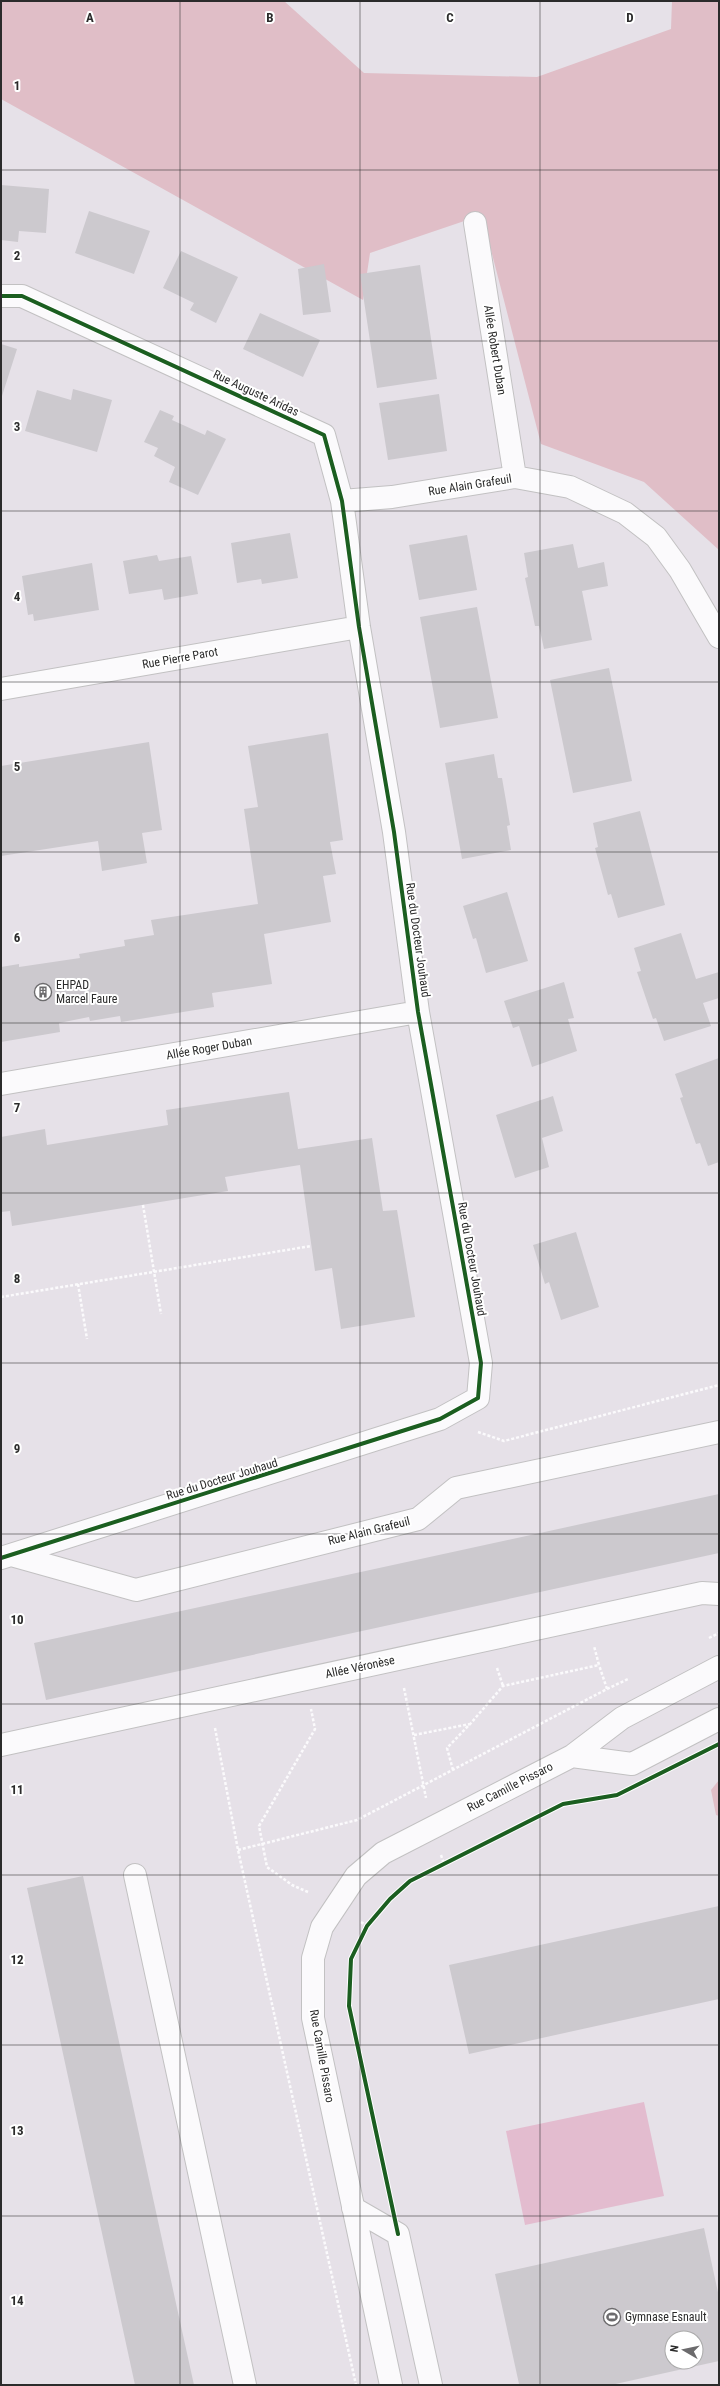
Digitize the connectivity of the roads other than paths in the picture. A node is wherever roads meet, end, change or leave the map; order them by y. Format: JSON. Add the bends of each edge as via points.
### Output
{"nodes":[{"id":1,"x":475,"y":223,"type":"dead end"},
{"id":2,"x":1,"y":296,"type":"edge"},
{"id":3,"x":515,"y":478,"type":"junction"},
{"id":4,"x":342,"y":501,"type":"junction"},
{"id":5,"x":359,"y":627,"type":"junction"},
{"id":6,"x":719,"y":637,"type":"edge"},
{"id":7,"x":1,"y":689,"type":"edge"},
{"id":8,"x":418,"y":1012,"type":"junction"},
{"id":9,"x":1,"y":1084,"type":"edge"},
{"id":10,"x":719,"y":1432,"type":"edge"},
{"id":11,"x":6,"y":1557,"type":"edge"},
{"id":12,"x":719,"y":1594,"type":"edge"},
{"id":13,"x":719,"y":1667,"type":"edge"},
{"id":14,"x":719,"y":1719,"type":"edge"},
{"id":15,"x":1,"y":1746,"type":"edge"},
{"id":16,"x":572,"y":1756,"type":"junction"},
{"id":17,"x":135,"y":1875,"type":"dead end"},
{"id":18,"x":353,"y":2208,"type":"junction"},
{"id":19,"x":245,"y":2385,"type":"edge"},
{"id":20,"x":391,"y":2385,"type":"edge"},
{"id":21,"x":431,"y":2385,"type":"edge"}],
"edges":[{"from":1,"to":3,"type":"street","name":"Allée Robert Duban"},
{"from":2,"to":4,"type":"street","name":"Rue Auguste Aridas","via":[[22,296],[324,435]]},
{"from":3,"to":4,"type":"street","name":"Rue Alain Grafeuil","via":[[392,497]]},
{"from":3,"to":6,"type":"street","name":"Rue Alain Grafeuil","via":[[570,487],[630,517],[656,537],[680,570]]},
{"from":4,"to":5,"type":"street","name":"Rue Auguste Aridas"},
{"from":5,"to":7,"type":"street","name":"Rue Pierre Parot"},
{"from":5,"to":8,"type":"street","name":"Rue du Docteur Jouhaud","via":[[394,832]]},
{"from":8,"to":9,"type":"street","name":"Allée Roger Duban"},
{"from":8,"to":11,"type":"street","name":"Rue du Docteur Jouhaud","via":[[481,1363],[478,1398],[440,1419]]},
{"from":10,"to":11,"type":"street","name":"Rue Alain Grafeuil","via":[[456,1488],[418,1519],[136,1590]]},
{"from":12,"to":15,"type":"street","name":"Allée Véronèse","via":[[702,1593]]},
{"from":13,"to":16,"type":"street","name":"Rue Camille Pissaro","via":[[622,1718]]},
{"from":14,"to":16,"type":"street","via":[[632,1764]]},
{"from":16,"to":18,"type":"street","name":"Rue Camille Pissaro","via":[[383,1853],[356,1876],[322,1927],[312,1958],[313,2018]]},
{"from":17,"to":19,"type":"street"},
{"from":18,"to":20,"type":"street","name":"Rue Camille Pissaro"},
{"from":18,"to":21,"type":"street","via":[[398,2234]]}]}
